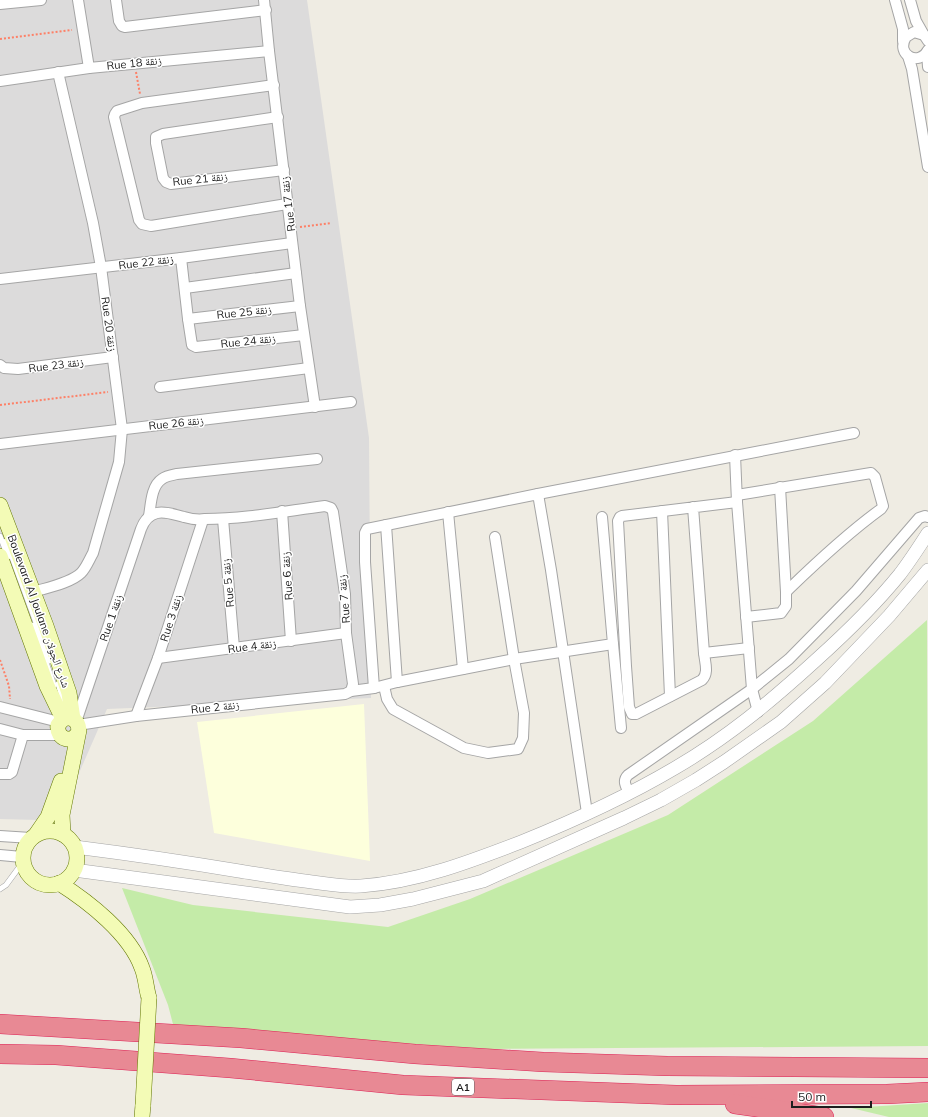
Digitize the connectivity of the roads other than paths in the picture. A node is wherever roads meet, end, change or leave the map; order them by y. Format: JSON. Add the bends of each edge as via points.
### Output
{"nodes":[{"id":1,"x":41,"y":0,"type":"edge"},
{"id":2,"x":78,"y":0,"type":"edge"},
{"id":3,"x":116,"y":0,"type":"edge"},
{"id":4,"x":895,"y":0,"type":"edge"},
{"id":5,"x":910,"y":0,"type":"edge"},
{"id":6,"x":0,"y":4,"type":"edge"},
{"id":7,"x":265,"y":5,"type":"edge"},
{"id":8,"x":926,"y":38,"type":"edge"},
{"id":9,"x":903,"y":41,"type":"junction"},
{"id":10,"x":269,"y":51,"type":"junction"},
{"id":11,"x":928,"y":51,"type":"edge"},
{"id":12,"x":908,"y":56,"type":"junction"},
{"id":13,"x":928,"y":67,"type":"edge"},
{"id":14,"x":89,"y":68,"type":"junction"},
{"id":15,"x":58,"y":72,"type":"junction"},
{"id":16,"x":0,"y":81,"type":"edge"},
{"id":17,"x":274,"y":85,"type":"junction"},
{"id":18,"x":278,"y":117,"type":"junction"},
{"id":19,"x":927,"y":151,"type":"edge"},
{"id":20,"x":928,"y":167,"type":"edge"},
{"id":21,"x":284,"y":170,"type":"junction"},
{"id":22,"x":287,"y":204,"type":"junction"},
{"id":23,"x":292,"y":243,"type":"junction"},
{"id":24,"x":181,"y":258,"type":"junction"},
{"id":25,"x":101,"y":267,"type":"junction"},
{"id":26,"x":296,"y":273,"type":"junction"},
{"id":27,"x":0,"y":279,"type":"edge"},
{"id":28,"x":185,"y":288,"type":"junction"},
{"id":29,"x":300,"y":306,"type":"junction"},
{"id":30,"x":188,"y":319,"type":"junction"},
{"id":31,"x":304,"y":335,"type":"junction"},
{"id":32,"x":114,"y":357,"type":"junction"},
{"id":33,"x":0,"y":365,"type":"edge"},
{"id":34,"x":309,"y":368,"type":"junction"},
{"id":35,"x":160,"y":387,"type":"dead end"},
{"id":36,"x":351,"y":402,"type":"dead end"},
{"id":37,"x":315,"y":407,"type":"junction"},
{"id":38,"x":122,"y":429,"type":"junction"},
{"id":39,"x":854,"y":433,"type":"dead end"},
{"id":40,"x":0,"y":444,"type":"edge"},
{"id":41,"x":735,"y":455,"type":"junction"},
{"id":42,"x":317,"y":459,"type":"dead end"},
{"id":43,"x":780,"y":487,"type":"junction"},
{"id":44,"x":538,"y":494,"type":"junction"},
{"id":45,"x":737,"y":498,"type":"junction"},
{"id":46,"x":0,"y":505,"type":"edge"},
{"id":47,"x":693,"y":508,"type":"junction"},
{"id":48,"x":282,"y":511,"type":"junction"},
{"id":49,"x":662,"y":511,"type":"junction"},
{"id":50,"x":448,"y":512,"type":"junction"},
{"id":51,"x":149,"y":516,"type":"junction"},
{"id":52,"x":928,"y":517,"type":"edge"},
{"id":53,"x":602,"y":518,"type":"dead end"},
{"id":54,"x":223,"y":519,"type":"junction"},
{"id":55,"x":203,"y":520,"type":"junction"},
{"id":56,"x":386,"y":525,"type":"junction"},
{"id":57,"x":1,"y":534,"type":"edge"},
{"id":58,"x":928,"y":534,"type":"edge"},
{"id":59,"x":496,"y":537,"type":"dead end"},
{"id":60,"x":0,"y":556,"type":"edge"},
{"id":61,"x":928,"y":570,"type":"edge"},
{"id":62,"x":33,"y":592,"type":"junction"},
{"id":63,"x":786,"y":592,"type":"junction"},
{"id":64,"x":746,"y":617,"type":"junction"},
{"id":65,"x":346,"y":633,"type":"junction"},
{"id":66,"x":291,"y":641,"type":"junction"},
{"id":67,"x":613,"y":644,"type":"junction"},
{"id":68,"x":234,"y":648,"type":"junction"},
{"id":69,"x":749,"y":648,"type":"junction"},
{"id":70,"x":563,"y":652,"type":"junction"},
{"id":71,"x":704,"y":653,"type":"junction"},
{"id":72,"x":158,"y":658,"type":"junction"},
{"id":73,"x":514,"y":659,"type":"junction"},
{"id":74,"x":463,"y":669,"type":"junction"},
{"id":75,"x":397,"y":682,"type":"junction"},
{"id":76,"x":379,"y":687,"type":"junction"},
{"id":77,"x":752,"y":689,"type":"junction"},
{"id":78,"x":351,"y":691,"type":"junction"},
{"id":79,"x":670,"y":696,"type":"junction"},
{"id":80,"x":5,"y":708,"type":"edge"},
{"id":81,"x":758,"y":712,"type":"junction"},
{"id":82,"x":136,"y":716,"type":"junction"},
{"id":83,"x":69,"y":725,"type":"junction"},
{"id":84,"x":622,"y":728,"type":"dead end"},
{"id":85,"x":0,"y":729,"type":"edge"},
{"id":86,"x":23,"y":735,"type":"junction"},
{"id":87,"x":0,"y":774,"type":"edge"},
{"id":88,"x":629,"y":793,"type":"junction"},
{"id":89,"x":587,"y":813,"type":"junction"},
{"id":90,"x":63,"y":834,"type":"junction"},
{"id":91,"x":0,"y":836,"type":"edge"},
{"id":92,"x":34,"y":836,"type":"junction"},
{"id":93,"x":75,"y":847,"type":"junction"},
{"id":94,"x":0,"y":855,"type":"edge"},
{"id":95,"x":23,"y":860,"type":"junction"},
{"id":96,"x":74,"y":870,"type":"junction"},
{"id":97,"x":59,"y":883,"type":"junction"},
{"id":98,"x":0,"y":889,"type":"edge"},
{"id":99,"x":0,"y":1024,"type":"edge"},
{"id":100,"x":0,"y":1054,"type":"edge"},
{"id":101,"x":928,"y":1068,"type":"edge"},
{"id":102,"x":928,"y":1092,"type":"edge"},
{"id":103,"x":676,"y":1095,"type":"junction"},
{"id":104,"x":142,"y":1111,"type":"edge"},
{"id":105,"x":824,"y":1117,"type":"edge"}],
"edges":[{"from":1,"to":6,"type":"street"},
{"from":2,"to":14,"type":"street"},
{"from":3,"to":7,"type":"street","via":[[120,24],[128,27]]},
{"from":4,"to":9,"type":"street","via":[[903,29]]},
{"from":5,"to":8,"type":"street","via":[[916,20]]},
{"from":7,"to":10,"type":"street","name":"Rue 17 زنقة"},
{"from":8,"to":9,"type":"street","via":[[919,33],[910,34]]},
{"from":9,"to":12,"type":"street","via":[[903,49]]},
{"from":10,"to":14,"type":"street","name":"Rue 18 زنقة"},
{"from":10,"to":17,"type":"street","name":"Rue 17 زنقة"},
{"from":11,"to":12,"type":"street","via":[[920,58]]},
{"from":11,"to":13,"type":"street"},
{"from":12,"to":19,"type":"street"},
{"from":14,"to":15,"type":"street","name":"Rue 18 زنقة"},
{"from":15,"to":16,"type":"street","name":"Rue 18 زنقة"},
{"from":15,"to":25,"type":"street","name":"Rue 20 زنقة","via":[[85,185]]},
{"from":17,"to":18,"type":"street","name":"Rue 17 زنقة"},
{"from":17,"to":22,"type":"street","via":[[142,103],[117,111],[114,117],[142,224],[152,226]]},
{"from":18,"to":21,"type":"street","name":"Rue 17 زنقة"},
{"from":18,"to":21,"type":"street","name":"Rue 21 زنقة","via":[[163,134],[156,137],[156,143],[163,178],[171,184]]},
{"from":19,"to":20,"type":"street"},
{"from":21,"to":22,"type":"street","name":"Rue 17 زنقة"},
{"from":22,"to":23,"type":"street","name":"Rue 17 زنقة"},
{"from":23,"to":24,"type":"street","name":"Rue 22 زنقة"},
{"from":23,"to":26,"type":"street","name":"Rue 17 زنقة"},
{"from":24,"to":25,"type":"street","name":"Rue 22 زنقة"},
{"from":24,"to":28,"type":"street"},
{"from":25,"to":27,"type":"street","name":"Rue 22 زنقة"},
{"from":25,"to":32,"type":"street","name":"Rue 20 زنقة"},
{"from":26,"to":28,"type":"street"},
{"from":26,"to":29,"type":"street","name":"Rue 17 زنقة"},
{"from":28,"to":30,"type":"street"},
{"from":29,"to":30,"type":"street","name":"Rue 25 زنقة"},
{"from":29,"to":31,"type":"street","name":"Rue 17 زنقة"},
{"from":30,"to":31,"type":"street","name":"Rue 24 زنقة","via":[[192,345],[196,347]]},
{"from":31,"to":34,"type":"street","name":"Rue 17 زنقة"},
{"from":32,"to":33,"type":"street","name":"Rue 23 زنقة","via":[[18,369],[4,368]]},
{"from":32,"to":38,"type":"street","name":"Rue 20 زنقة"},
{"from":34,"to":35,"type":"street"},
{"from":34,"to":37,"type":"street","name":"Rue 17 زنقة"},
{"from":36,"to":37,"type":"street","name":"Rue 26 زنقة"},
{"from":37,"to":38,"type":"street","name":"Rue 26 زنقة"},
{"from":38,"to":40,"type":"street","name":"Rue 26 زنقة"},
{"from":38,"to":62,"type":"street","name":"Rue 20 زنقة","via":[[120,457],[114,484],[92,553],[81,573],[69,580]]},
{"from":39,"to":41,"type":"street"},
{"from":41,"to":44,"type":"street"},
{"from":41,"to":45,"type":"street"},
{"from":42,"to":51,"type":"street","name":"Rue 1 زنقة","via":[[166,477],[160,480],[155,488]]},
{"from":43,"to":45,"type":"street"},
{"from":43,"to":63,"type":"street"},
{"from":43,"to":63,"type":"street","via":[[871,473],[875,477],[883,506],[829,551]]},
{"from":44,"to":50,"type":"street"},
{"from":44,"to":70,"type":"street"},
{"from":45,"to":47,"type":"street"},
{"from":45,"to":64,"type":"street"},
{"from":46,"to":62,"type":"main road","name":"Boulevard Al Joulane شارع الجولان"},
{"from":47,"to":49,"type":"street"},
{"from":47,"to":71,"type":"street"},
{"from":48,"to":54,"type":"street"},
{"from":48,"to":65,"type":"street","name":"Rue 7 زنقة","via":[[325,506],[331,508],[345,594]]},
{"from":48,"to":66,"type":"street","name":"Rue 6 زنقة"},
{"from":49,"to":79,"type":"street"},
{"from":49,"to":79,"type":"street","via":[[622,516],[618,521],[630,712],[636,714]]},
{"from":50,"to":56,"type":"street"},
{"from":50,"to":74,"type":"street"},
{"from":51,"to":55,"type":"street","via":[[162,512]]},
{"from":51,"to":83,"type":"street","name":"Rue 1 زنقة","via":[[144,521]]},
{"from":52,"to":77,"type":"street","via":[[920,518],[856,591],[800,648]]},
{"from":53,"to":67,"type":"street"},
{"from":54,"to":55,"type":"street"},
{"from":54,"to":68,"type":"street","name":"Rue 5 زنقة"},
{"from":55,"to":72,"type":"street","name":"Rue 3 زنقة"},
{"from":56,"to":75,"type":"street"},
{"from":56,"to":76,"type":"street","via":[[367,529],[365,533],[365,562]]},
{"from":57,"to":83,"type":"lane","via":[[57,680]]},
{"from":58,"to":81,"type":"street","via":[[901,573],[843,635]]},
{"from":59,"to":73,"type":"street"},
{"from":60,"to":83,"type":"main road","name":"Boulevard Al Joulane شارع الجولان","via":[[47,686]]},
{"from":61,"to":96,"type":"street","via":[[889,616],[825,682],[781,722],[724,762],[661,800],[483,881],[412,899],[350,907]]},
{"from":62,"to":83,"type":"main road","name":"Boulevard Al Joulane شارع الجولان","via":[[69,693]]},
{"from":63,"to":64,"type":"street","via":[[786,606],[781,613]]},
{"from":64,"to":69,"type":"street"},
{"from":65,"to":66,"type":"street","name":"Rue 4 زنقة"},
{"from":65,"to":78,"type":"street","name":"Rue 7 زنقة","via":[[353,684]]},
{"from":66,"to":68,"type":"street","name":"Rue 4 زنقة"},
{"from":67,"to":70,"type":"street","name":"Rue 2 زنقة"},
{"from":67,"to":84,"type":"street"},
{"from":68,"to":72,"type":"street","name":"Rue 4 زنقة"},
{"from":69,"to":71,"type":"street"},
{"from":69,"to":77,"type":"street"},
{"from":70,"to":73,"type":"street","name":"Rue 2 زنقة"},
{"from":70,"to":89,"type":"street"},
{"from":71,"to":79,"type":"street","via":[[707,673],[705,677]]},
{"from":72,"to":82,"type":"street","name":"Rue 3 زنقة"},
{"from":73,"to":74,"type":"street","name":"Rue 2 زنقة"},
{"from":73,"to":76,"type":"street","via":[[524,713],[523,738],[518,748],[488,753],[464,748],[393,709]]},
{"from":74,"to":75,"type":"street","name":"Rue 2 زنقة"},
{"from":75,"to":76,"type":"street","name":"Rue 2 زنقة"},
{"from":76,"to":78,"type":"street","name":"Rue 2 زنقة"},
{"from":77,"to":81,"type":"street"},
{"from":77,"to":88,"type":"street","via":[[628,775],[624,784]]},
{"from":78,"to":82,"type":"street","name":"Rue 2 زنقة","via":[[346,694]]},
{"from":80,"to":83,"type":"street"},
{"from":81,"to":88,"type":"street","via":[[680,766]]},
{"from":82,"to":83,"type":"street","name":"Rue 2 زنقة"},
{"from":83,"to":86,"type":"street"},
{"from":83,"to":90,"type":"main road","via":[[62,815]]},
{"from":83,"to":92,"type":"main road","via":[[65,769],[48,817]]},
{"from":85,"to":86,"type":"street"},
{"from":86,"to":87,"type":"street","via":[[13,770],[9,774]]},
{"from":88,"to":89,"type":"street"},
{"from":89,"to":93,"type":"street","via":[[531,838],[442,871],[407,880],[361,886],[288,879]]},
{"from":90,"to":92,"type":"main road","via":[[50,831]]},
{"from":90,"to":93,"type":"main road"},
{"from":91,"to":92,"type":"street"},
{"from":92,"to":95,"type":"main road","via":[[25,847]]},
{"from":93,"to":96,"type":"main road","via":[[77,862]]},
{"from":94,"to":95,"type":"street"},
{"from":95,"to":97,"type":"main road","via":[[26,871],[32,878],[49,885]]},
{"from":95,"to":98,"type":"lane","via":[[6,885]]},
{"from":96,"to":97,"type":"main road"},
{"from":97,"to":104,"type":"main road","bridge":true,"via":[[102,916],[129,945],[142,968],[149,998]]},
{"from":99,"to":101,"type":"highway","via":[[241,1038],[415,1054],[543,1062],[666,1066]]},
{"from":100,"to":103,"type":"highway","number":"A1","via":[[230,1068],[403,1085]]},
{"from":102,"to":103,"type":"highway","number":"A1"},
{"from":103,"to":105,"type":"highway"}]}
